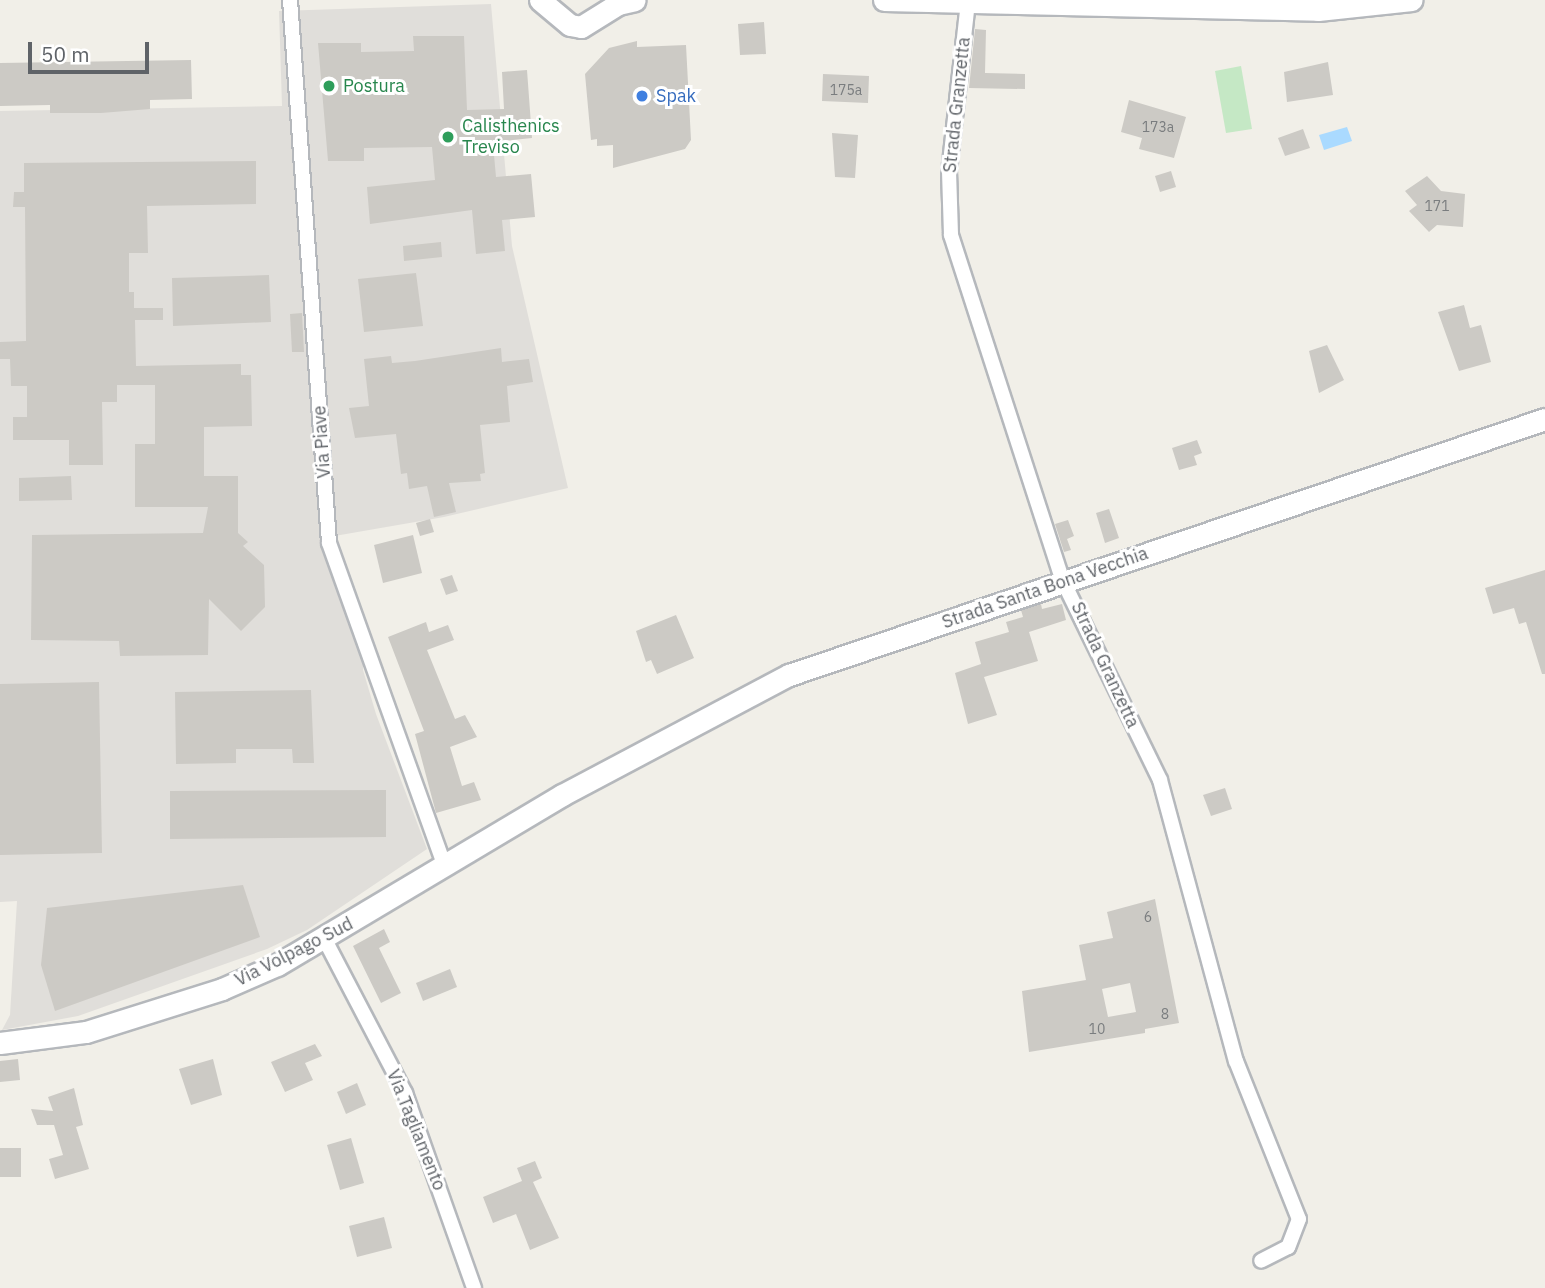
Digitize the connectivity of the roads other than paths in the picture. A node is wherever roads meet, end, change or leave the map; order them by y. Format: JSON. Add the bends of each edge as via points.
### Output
{"nodes":[{"id":1,"x":290,"y":0,"type":"edge"},
{"id":2,"x":540,"y":0,"type":"edge"},
{"id":3,"x":635,"y":0,"type":"edge"},
{"id":4,"x":884,"y":0,"type":"edge"},
{"id":5,"x":1411,"y":0,"type":"edge"},
{"id":6,"x":958,"y":1,"type":"edge"},
{"id":7,"x":1319,"y":5,"type":"edge"},
{"id":8,"x":600,"y":8,"type":"edge"},
{"id":9,"x":1545,"y":419,"type":"edge"},
{"id":10,"x":1063,"y":581,"type":"junction"},
{"id":11,"x":562,"y":795,"type":"joint"},
{"id":12,"x":444,"y":865,"type":"junction"},
{"id":13,"x":325,"y":940,"type":"junction"},
{"id":14,"x":0,"y":1043,"type":"edge"},
{"id":15,"x":1261,"y":1261,"type":"dead end"},
{"id":16,"x":474,"y":1288,"type":"edge"}],
"edges":[{"from":1,"to":12,"type":"street","name":"Via Piave","via":[[329,543]]},
{"from":2,"to":8,"type":"street","via":[[575,27],[587,25]]},
{"from":3,"to":8,"type":"street"},
{"from":4,"to":6,"type":"street"},
{"from":5,"to":7,"type":"street"},
{"from":6,"to":7,"type":"street"},
{"from":6,"to":10,"type":"street","name":"Strada Granzetta","via":[[949,171],[951,235]]},
{"from":9,"to":10,"type":"street","name":"Strada Santa Bona Vecchia"},
{"from":10,"to":11,"type":"street","name":"Strada Santa Bona Vecchia","via":[[789,675]]},
{"from":10,"to":15,"type":"street","name":"Strada Granzetta","via":[[1160,780],[1236,1061],[1299,1219],[1288,1247]]},
{"from":11,"to":12,"type":"street","name":"Via Volpago Sud"},
{"from":12,"to":13,"type":"street","name":"Via Volpago Sud"},
{"from":13,"to":14,"type":"street","name":"Via Volpago Sud","via":[[222,989],[126,1020],[50,1038]]},
{"from":13,"to":16,"type":"street","name":"Via Tagliamento","via":[[405,1093]]}]}
